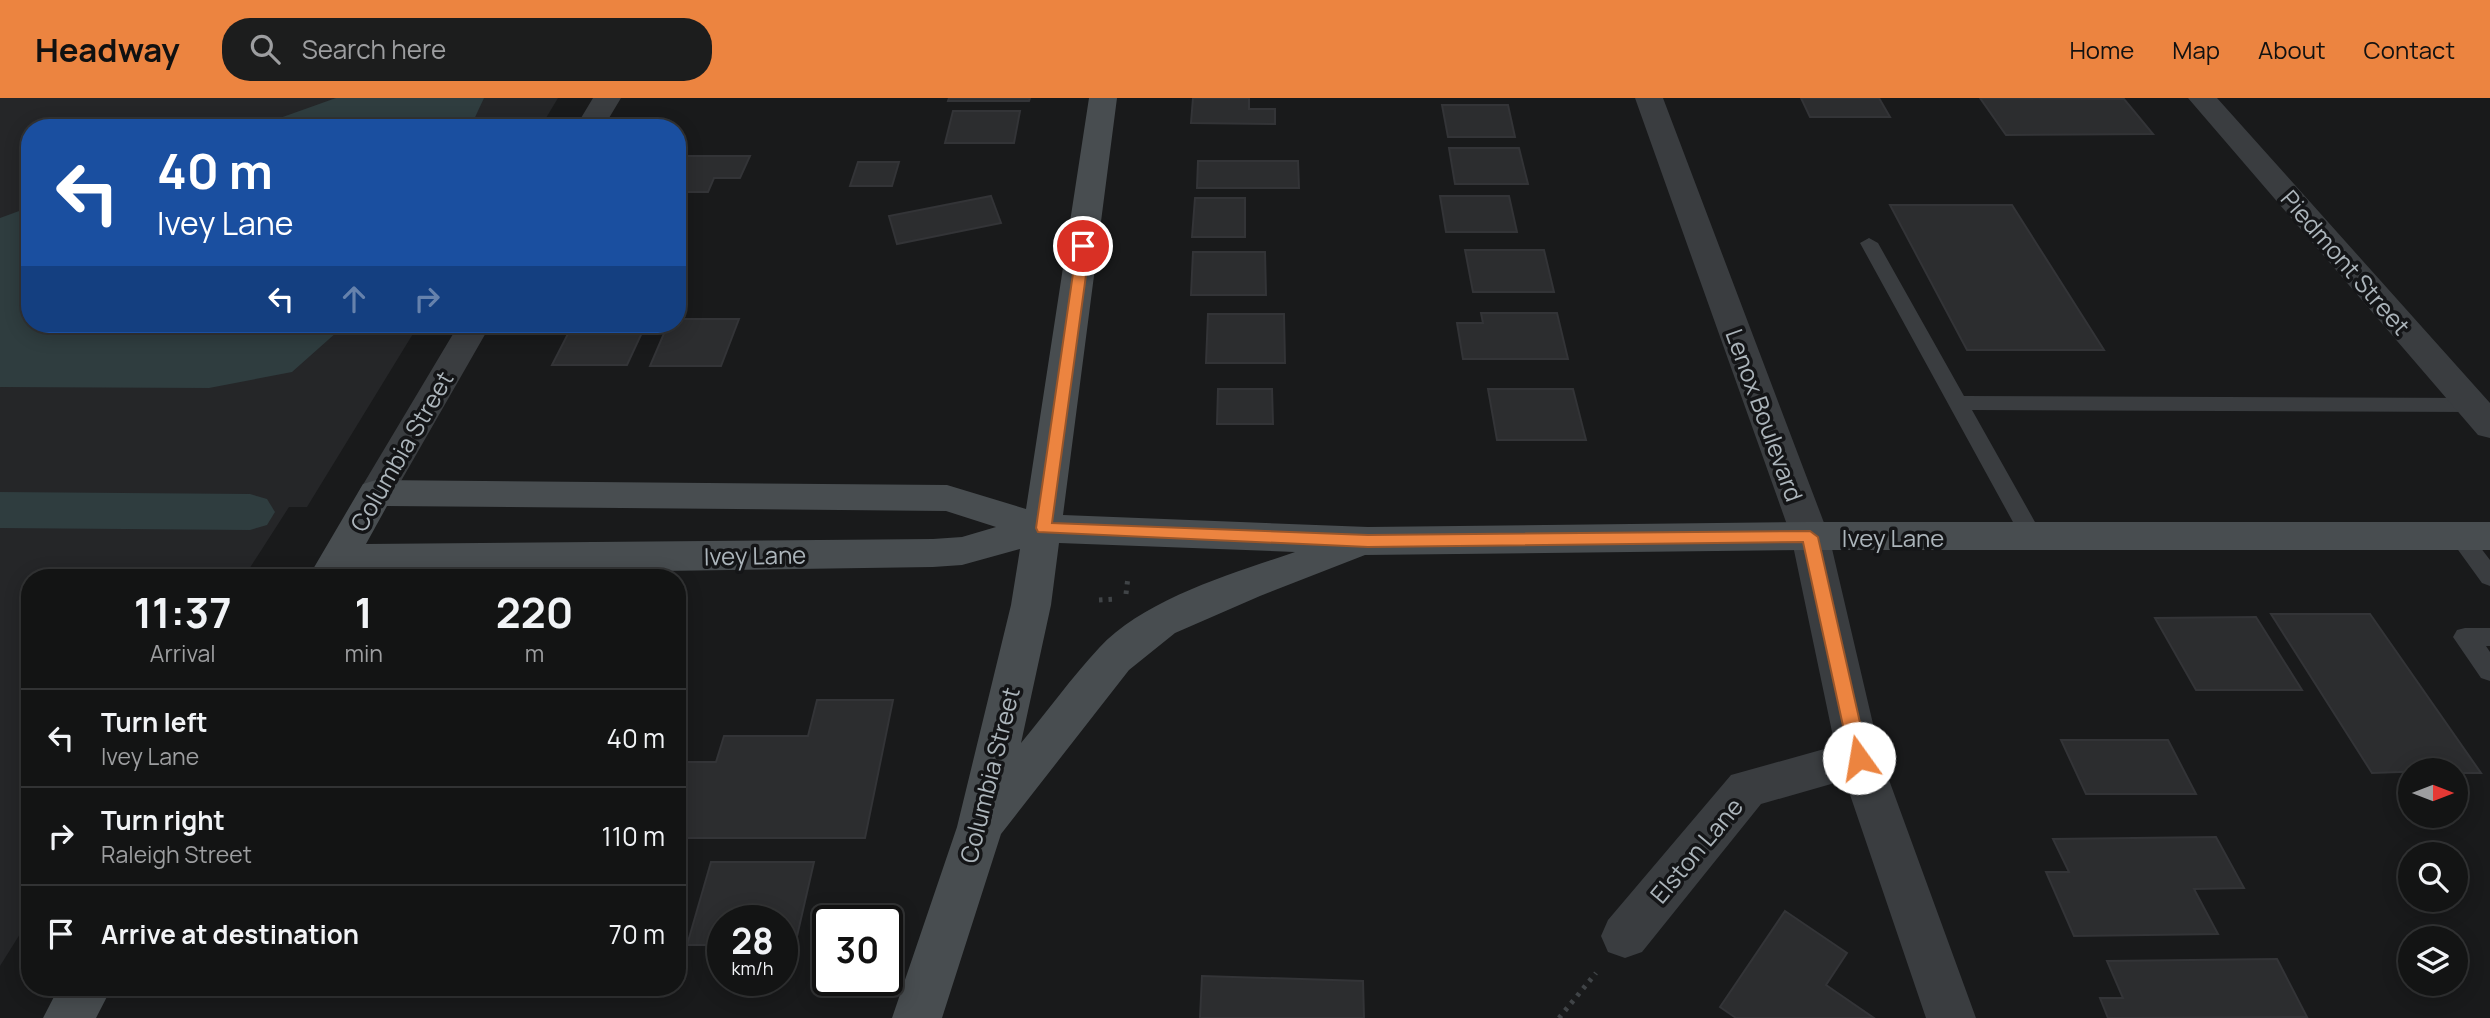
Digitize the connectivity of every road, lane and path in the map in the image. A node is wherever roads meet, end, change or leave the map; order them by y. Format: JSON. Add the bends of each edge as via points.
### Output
{"nodes":[{"id":1,"x":607,"y":98,"type":"edge"},
{"id":2,"x":1103,"y":98,"type":"edge"},
{"id":3,"x":1649,"y":98,"type":"edge"},
{"id":4,"x":2202,"y":98,"type":"edge"},
{"id":5,"x":594,"y":119,"type":"edge"},
{"id":6,"x":1869,"y":243,"type":"dead end"},
{"id":7,"x":470,"y":333,"type":"edge"},
{"id":8,"x":1957,"y":403,"type":"junction"},
{"id":9,"x":2480,"y":415,"type":"edge"},
{"id":10,"x":376,"y":493,"type":"junction"},
{"id":11,"x":1043,"y":528,"type":"junction"},
{"id":12,"x":2475,"y":536,"type":"edge"},
{"id":13,"x":1810,"y":537,"type":"junction"},
{"id":14,"x":2033,"y":538,"type":"junction"},
{"id":15,"x":1368,"y":541,"type":"junction"},
{"id":16,"x":333,"y":568,"type":"edge"},
{"id":17,"x":1128,"y":577,"type":"dead end"},
{"id":18,"x":2490,"y":577,"type":"edge"},
{"id":19,"x":1099,"y":600,"type":"dead end"},
{"id":20,"x":2490,"y":637,"type":"edge"},
{"id":21,"x":2490,"y":671,"type":"edge"},
{"id":22,"x":1859,"y":758,"type":"junction"},
{"id":23,"x":980,"y":827,"type":"junction"},
{"id":24,"x":1625,"y":936,"type":"joint"},
{"id":25,"x":81,"y":996,"type":"edge"},
{"id":26,"x":68,"y":1018,"type":"edge"},
{"id":27,"x":917,"y":1018,"type":"edge"},
{"id":28,"x":1559,"y":1018,"type":"edge"},
{"id":29,"x":1951,"y":1018,"type":"edge"}],
"edges":[{"from":1,"to":5,"type":"street"},
{"from":2,"to":11,"type":"street","name":"Columbia Street"},
{"from":3,"to":13,"type":"street","name":"Lenox Boulevard"},
{"from":4,"to":9,"type":"street","name":"Piedmont Street"},
{"from":6,"to":8,"type":"lane"},
{"from":7,"to":10,"type":"street","name":"Columbia Street"},
{"from":8,"to":9,"type":"lane"},
{"from":8,"to":14,"type":"lane"},
{"from":10,"to":11,"type":"street","name":"Ivey Lane","via":[[947,498]]},
{"from":10,"to":16,"type":"street","name":"Columbia Street"},
{"from":11,"to":15,"type":"street","name":"Ivey Lane"},
{"from":11,"to":16,"type":"street","name":"Ivey Lane","via":[[962,551],[933,553]]},
{"from":11,"to":23,"type":"street","name":"Columbia Street","via":[[1031,605]]},
{"from":12,"to":14,"type":"street","name":"Ivey Lane"},
{"from":12,"to":18,"type":"lane"},
{"from":13,"to":14,"type":"street","name":"Ivey Lane"},
{"from":13,"to":15,"type":"street","name":"Ivey Lane"},
{"from":13,"to":22,"type":"street","name":"Lenox Boulevard"},
{"from":15,"to":23,"type":"street","via":[[1246,584],[1161,622],[1115,658]]},
{"from":17,"to":19,"type":"path","via":[[1126,598]]},
{"from":20,"to":21,"type":"lane","via":[[2465,637]]},
{"from":22,"to":24,"type":"street","name":"Elston Lane","via":[[1747,789]]},
{"from":22,"to":29,"type":"street","name":"Lenox Boulevard"},
{"from":23,"to":27,"type":"street","name":"Columbia Street"},
{"from":24,"to":28,"type":"path"},
{"from":25,"to":26,"type":"street"}]}
